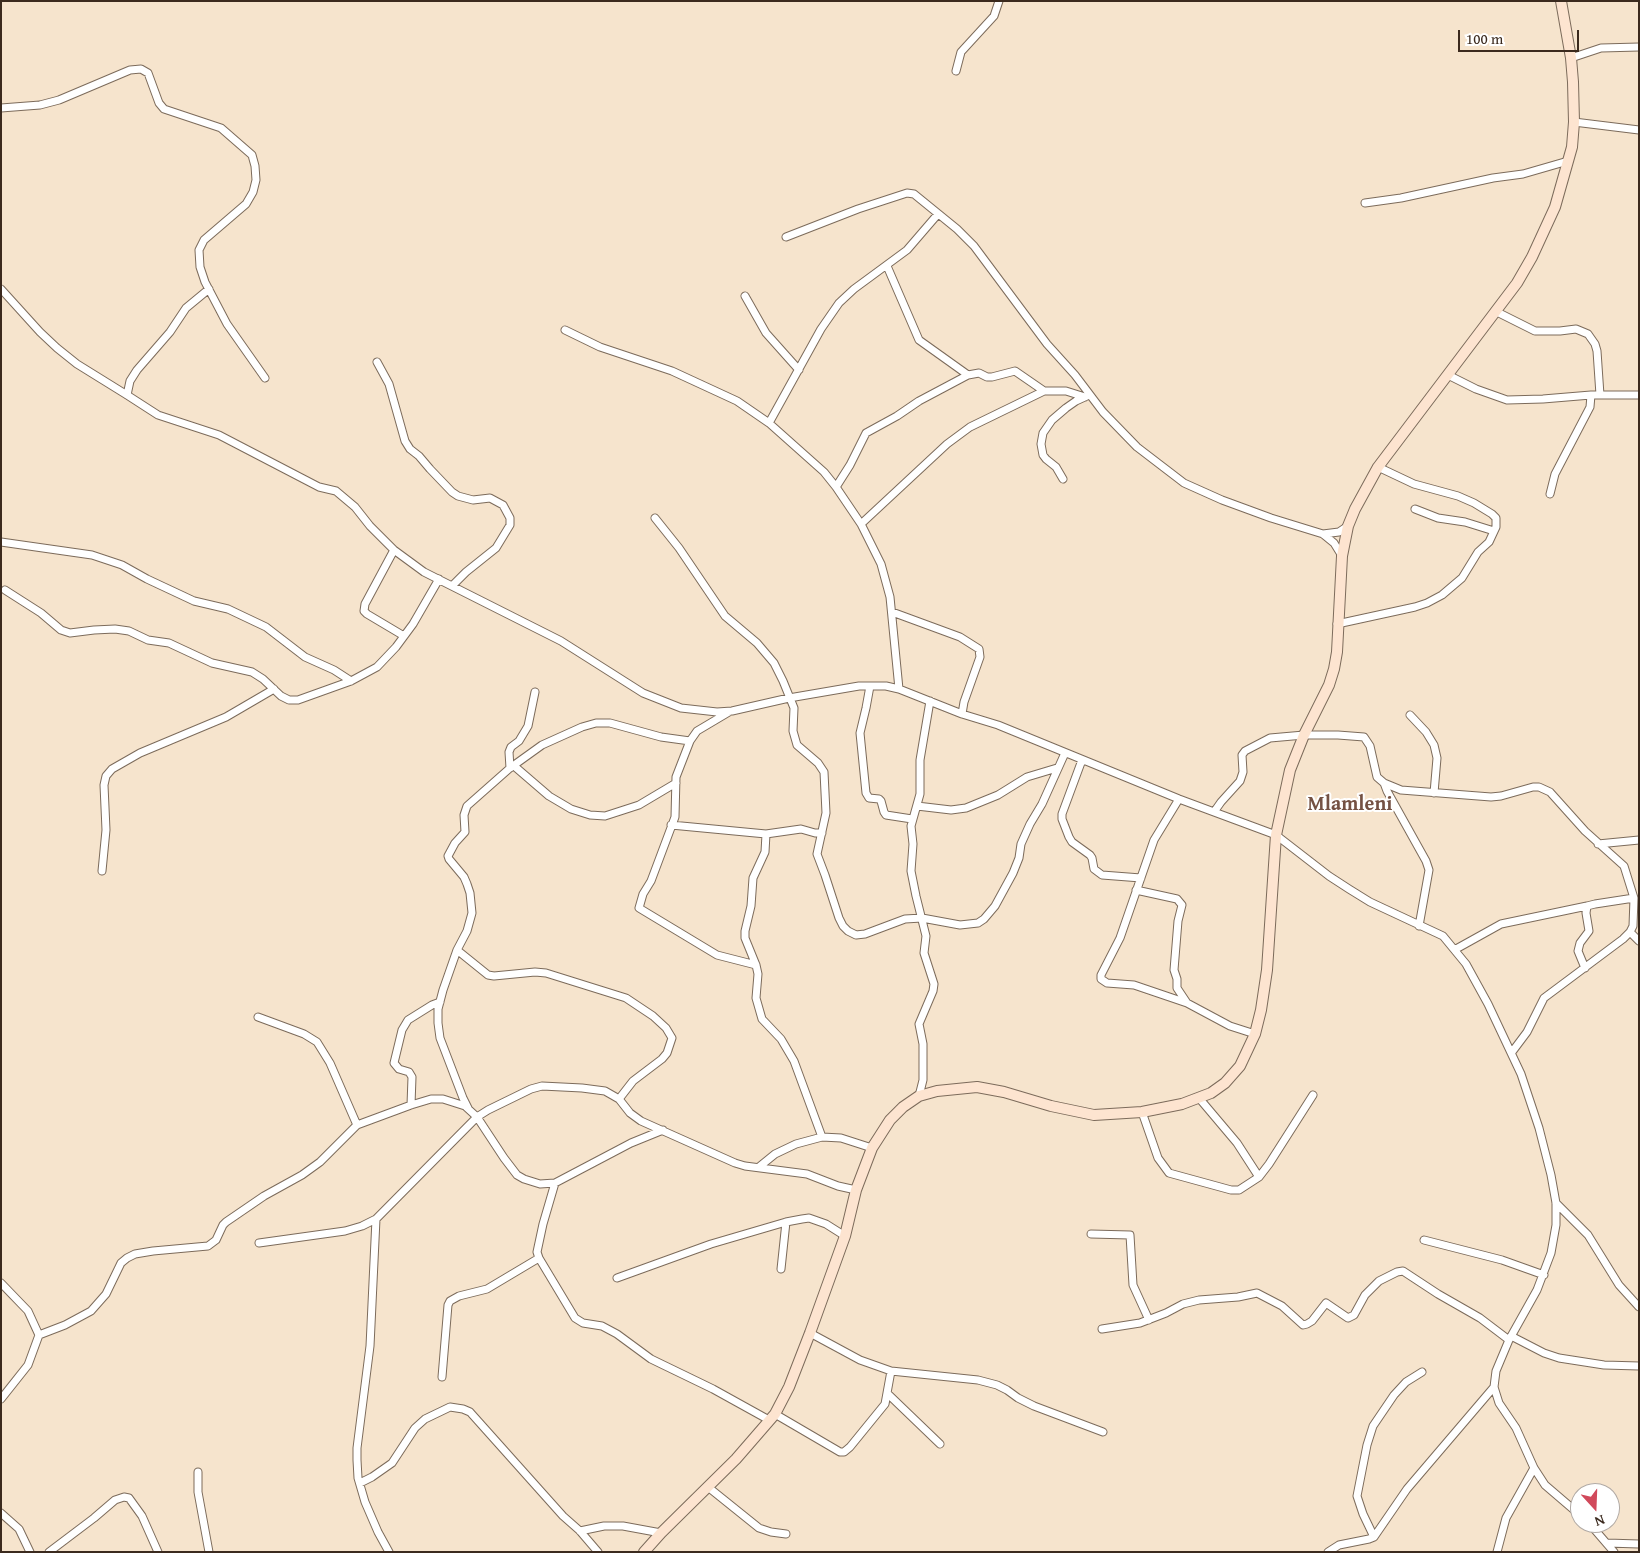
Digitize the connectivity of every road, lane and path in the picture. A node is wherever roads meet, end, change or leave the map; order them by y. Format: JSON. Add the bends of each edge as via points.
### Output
{"nodes":[{"id":1,"x":999,"y":1,"type":"edge"},
{"id":2,"x":1561,"y":1,"type":"edge"},
{"id":3,"x":1639,"y":47,"type":"edge"},
{"id":4,"x":1571,"y":58,"type":"junction"},
{"id":5,"x":956,"y":71,"type":"dead end"},
{"id":6,"x":1,"y":108,"type":"edge"},
{"id":7,"x":1574,"y":122,"type":"junction"},
{"id":8,"x":1639,"y":130,"type":"edge"},
{"id":9,"x":1568,"y":161,"type":"junction"},
{"id":10,"x":1365,"y":203,"type":"dead end"},
{"id":11,"x":938,"y":214,"type":"junction"},
{"id":12,"x":786,"y":237,"type":"dead end"},
{"id":13,"x":887,"y":266,"type":"junction"},
{"id":14,"x":1,"y":288,"type":"edge"},
{"id":15,"x":208,"y":289,"type":"junction"},
{"id":16,"x":745,"y":296,"type":"dead end"},
{"id":17,"x":1495,"y":312,"type":"junction"},
{"id":18,"x":565,"y":330,"type":"dead end"},
{"id":19,"x":377,"y":362,"type":"dead end"},
{"id":20,"x":798,"y":370,"type":"junction"},
{"id":21,"x":968,"y":375,"type":"junction"},
{"id":22,"x":1448,"y":375,"type":"junction"},
{"id":23,"x":265,"y":378,"type":"dead end"},
{"id":24,"x":1044,"y":391,"type":"junction"},
{"id":25,"x":127,"y":395,"type":"junction"},
{"id":26,"x":1591,"y":395,"type":"junction"},
{"id":27,"x":1600,"y":395,"type":"junction"},
{"id":28,"x":1639,"y":395,"type":"edge"},
{"id":29,"x":1088,"y":396,"type":"junction"},
{"id":30,"x":769,"y":423,"type":"junction"},
{"id":31,"x":1378,"y":466,"type":"junction"},
{"id":32,"x":1063,"y":479,"type":"dead end"},
{"id":33,"x":836,"y":487,"type":"junction"},
{"id":34,"x":1550,"y":494,"type":"dead end"},
{"id":35,"x":1415,"y":509,"type":"dead end"},
{"id":36,"x":655,"y":518,"type":"dead end"},
{"id":37,"x":861,"y":524,"type":"junction"},
{"id":38,"x":1348,"y":526,"type":"junction"},
{"id":39,"x":1494,"y":531,"type":"junction"},
{"id":40,"x":1324,"y":534,"type":"junction"},
{"id":41,"x":1,"y":542,"type":"edge"},
{"id":42,"x":394,"y":550,"type":"junction"},
{"id":43,"x":1342,"y":556,"type":"junction"},
{"id":44,"x":438,"y":579,"type":"junction"},
{"id":45,"x":452,"y":585,"type":"junction"},
{"id":46,"x":5,"y":590,"type":"dead end"},
{"id":47,"x":892,"y":612,"type":"junction"},
{"id":48,"x":1337,"y":624,"type":"junction"},
{"id":49,"x":404,"y":636,"type":"junction"},
{"id":50,"x":351,"y":682,"type":"junction"},
{"id":51,"x":870,"y":686,"type":"junction"},
{"id":52,"x":274,"y":689,"type":"junction"},
{"id":53,"x":899,"y":689,"type":"junction"},
{"id":54,"x":536,"y":692,"type":"dead end"},
{"id":55,"x":789,"y":698,"type":"junction"},
{"id":56,"x":930,"y":701,"type":"junction"},
{"id":57,"x":732,"y":711,"type":"junction"},
{"id":58,"x":962,"y":714,"type":"junction"},
{"id":59,"x":1410,"y":714,"type":"dead end"},
{"id":60,"x":1304,"y":735,"type":"junction"},
{"id":61,"x":690,"y":741,"type":"junction"},
{"id":62,"x":1065,"y":753,"type":"junction"},
{"id":63,"x":1082,"y":760,"type":"junction"},
{"id":64,"x":512,"y":767,"type":"junction"},
{"id":65,"x":1057,"y":768,"type":"junction"},
{"id":66,"x":676,"y":783,"type":"junction"},
{"id":67,"x":1384,"y":783,"type":"junction"},
{"id":68,"x":1434,"y":793,"type":"junction"},
{"id":69,"x":1179,"y":799,"type":"junction"},
{"id":70,"x":917,"y":806,"type":"junction"},
{"id":71,"x":1214,"y":812,"type":"junction"},
{"id":72,"x":912,"y":819,"type":"junction"},
{"id":73,"x":671,"y":825,"type":"junction"},
{"id":74,"x":822,"y":833,"type":"junction"},
{"id":75,"x":766,"y":834,"type":"junction"},
{"id":76,"x":1276,"y":835,"type":"junction"},
{"id":77,"x":1639,"y":840,"type":"edge"},
{"id":78,"x":1598,"y":844,"type":"junction"},
{"id":79,"x":102,"y":871,"type":"dead end"},
{"id":80,"x":1140,"y":878,"type":"junction"},
{"id":81,"x":1136,"y":890,"type":"junction"},
{"id":82,"x":1634,"y":898,"type":"junction"},
{"id":83,"x":1587,"y":906,"type":"junction"},
{"id":84,"x":922,"y":918,"type":"junction"},
{"id":85,"x":1419,"y":926,"type":"junction"},
{"id":86,"x":1630,"y":932,"type":"junction"},
{"id":87,"x":1639,"y":941,"type":"edge"},
{"id":88,"x":1456,"y":949,"type":"junction"},
{"id":89,"x":456,"y":950,"type":"junction"},
{"id":90,"x":756,"y":964,"type":"junction"},
{"id":91,"x":1585,"y":968,"type":"junction"},
{"id":92,"x":440,"y":1002,"type":"junction"},
{"id":93,"x":1187,"y":1003,"type":"junction"},
{"id":94,"x":258,"y":1017,"type":"dead end"},
{"id":95,"x":1256,"y":1034,"type":"junction"},
{"id":96,"x":1512,"y":1052,"type":"junction"},
{"id":97,"x":1313,"y":1095,"type":"dead end"},
{"id":98,"x":919,"y":1096,"type":"junction"},
{"id":99,"x":1199,"y":1098,"type":"junction"},
{"id":100,"x":619,"y":1099,"type":"junction"},
{"id":101,"x":411,"y":1104,"type":"junction"},
{"id":102,"x":470,"y":1110,"type":"junction"},
{"id":103,"x":1142,"y":1112,"type":"junction"},
{"id":104,"x":477,"y":1118,"type":"junction"},
{"id":105,"x":357,"y":1125,"type":"junction"},
{"id":106,"x":663,"y":1130,"type":"junction"},
{"id":107,"x":822,"y":1137,"type":"junction"},
{"id":108,"x":872,"y":1148,"type":"junction"},
{"id":109,"x":759,"y":1167,"type":"junction"},
{"id":110,"x":1259,"y":1177,"type":"junction"},
{"id":111,"x":555,"y":1183,"type":"junction"},
{"id":112,"x":856,"y":1190,"type":"junction"},
{"id":113,"x":1556,"y":1203,"type":"junction"},
{"id":114,"x":376,"y":1219,"type":"junction"},
{"id":115,"x":786,"y":1222,"type":"junction"},
{"id":116,"x":1091,"y":1234,"type":"dead end"},
{"id":117,"x":844,"y":1236,"type":"junction"},
{"id":118,"x":1424,"y":1240,"type":"dead end"},
{"id":119,"x":259,"y":1243,"type":"dead end"},
{"id":120,"x":538,"y":1258,"type":"junction"},
{"id":121,"x":782,"y":1269,"type":"dead end"},
{"id":122,"x":1544,"y":1275,"type":"junction"},
{"id":123,"x":617,"y":1278,"type":"dead end"},
{"id":124,"x":1,"y":1283,"type":"edge"},
{"id":125,"x":1639,"y":1307,"type":"edge"},
{"id":126,"x":1149,"y":1320,"type":"junction"},
{"id":127,"x":1102,"y":1329,"type":"dead end"},
{"id":128,"x":810,"y":1333,"type":"junction"},
{"id":129,"x":39,"y":1335,"type":"junction"},
{"id":130,"x":1510,"y":1338,"type":"junction"},
{"id":131,"x":1639,"y":1366,"type":"edge"},
{"id":132,"x":892,"y":1371,"type":"junction"},
{"id":133,"x":1422,"y":1372,"type":"dead end"},
{"id":134,"x":442,"y":1377,"type":"dead end"},
{"id":135,"x":1494,"y":1387,"type":"junction"},
{"id":136,"x":888,"y":1394,"type":"junction"},
{"id":137,"x":1,"y":1399,"type":"edge"},
{"id":138,"x":772,"y":1417,"type":"junction"},
{"id":139,"x":1103,"y":1432,"type":"dead end"},
{"id":140,"x":940,"y":1444,"type":"dead end"},
{"id":141,"x":1534,"y":1468,"type":"junction"},
{"id":142,"x":198,"y":1472,"type":"dead end"},
{"id":143,"x":360,"y":1484,"type":"junction"},
{"id":144,"x":708,"y":1487,"type":"junction"},
{"id":145,"x":1570,"y":1506,"type":"edge"},
{"id":146,"x":1,"y":1513,"type":"edge"},
{"id":147,"x":580,"y":1532,"type":"junction"},
{"id":148,"x":661,"y":1533,"type":"junction"},
{"id":149,"x":1598,"y":1533,"type":"edge"},
{"id":150,"x":786,"y":1534,"type":"dead end"},
{"id":151,"x":1374,"y":1536,"type":"junction"},
{"id":152,"x":1607,"y":1543,"type":"junction"},
{"id":153,"x":1639,"y":1544,"type":"edge"},
{"id":154,"x":30,"y":1552,"type":"edge"},
{"id":155,"x":50,"y":1552,"type":"edge"},
{"id":156,"x":158,"y":1552,"type":"edge"},
{"id":157,"x":209,"y":1552,"type":"edge"},
{"id":158,"x":389,"y":1552,"type":"edge"},
{"id":159,"x":598,"y":1552,"type":"edge"},
{"id":160,"x":644,"y":1552,"type":"edge"},
{"id":161,"x":1328,"y":1552,"type":"edge"},
{"id":162,"x":1497,"y":1552,"type":"edge"},
{"id":163,"x":1614,"y":1552,"type":"edge"}],
"edges":[{"from":1,"to":5,"type":"street","via":[[994,16],[961,52]]},
{"from":2,"to":4,"type":"main road"},
{"from":3,"to":4,"type":"street","via":[[1601,48]]},
{"from":4,"to":7,"type":"main road"},
{"from":6,"to":15,"type":"street","via":[[53,102],[130,70],[141,69],[148,73],[164,109],[221,128],[243,146],[252,155],[256,180],[246,204],[204,240],[199,250],[200,268]]},
{"from":7,"to":8,"type":"street"},
{"from":7,"to":9,"type":"main road"},
{"from":9,"to":10,"type":"street","via":[[1523,174]]},
{"from":9,"to":17,"type":"main road","via":[[1555,207],[1532,257]]},
{"from":11,"to":12,"type":"street","via":[[910,192]]},
{"from":11,"to":13,"type":"street","via":[[920,236]]},
{"from":11,"to":29,"type":"street","via":[[980,252]]},
{"from":13,"to":20,"type":"street","via":[[839,303]]},
{"from":13,"to":21,"type":"street","via":[[919,340]]},
{"from":14,"to":25,"type":"street","via":[[57,348]]},
{"from":15,"to":23,"type":"street","via":[[227,324]]},
{"from":15,"to":25,"type":"street","via":[[186,308],[137,370]]},
{"from":16,"to":20,"type":"street","via":[[766,333]]},
{"from":17,"to":22,"type":"main road"},
{"from":17,"to":27,"type":"street","via":[[1535,331],[1576,329],[1588,334],[1597,351]]},
{"from":18,"to":30,"type":"street","via":[[600,347],[672,371],[737,401]]},
{"from":19,"to":45,"type":"street","via":[[389,384],[410,449],[452,492],[473,500],[490,498],[503,505],[510,518],[510,525],[496,548]]},
{"from":20,"to":30,"type":"street"},
{"from":21,"to":24,"type":"street","via":[[979,373],[992,377],[1015,371]]},
{"from":21,"to":33,"type":"street","via":[[866,433]]},
{"from":22,"to":26,"type":"street","via":[[1507,400]]},
{"from":22,"to":31,"type":"main road"},
{"from":24,"to":29,"type":"street"},
{"from":24,"to":37,"type":"street","via":[[957,436]]},
{"from":25,"to":42,"type":"street","via":[[158,415],[218,435],[319,487],[336,492],[355,507]]},
{"from":26,"to":27,"type":"street"},
{"from":26,"to":34,"type":"street","via":[[1590,407],[1555,474]]},
{"from":27,"to":28,"type":"street"},
{"from":29,"to":32,"type":"street","via":[[1066,408],[1043,433],[1043,455]]},
{"from":29,"to":40,"type":"street","via":[[1126,437],[1184,483],[1222,500]]},
{"from":30,"to":33,"type":"street","via":[[824,472]]},
{"from":31,"to":38,"type":"main road"},
{"from":31,"to":39,"type":"street","via":[[1414,484],[1458,496],[1474,504],[1496,518]]},
{"from":33,"to":37,"type":"street"},
{"from":35,"to":39,"type":"street"},
{"from":36,"to":55,"type":"street","via":[[724,616],[743,629],[766,653]]},
{"from":37,"to":47,"type":"street","via":[[888,583]]},
{"from":38,"to":40,"type":"street","via":[[1339,532]]},
{"from":38,"to":43,"type":"main road"},
{"from":39,"to":48,"type":"street","via":[[1462,578],[1442,595],[1415,607]]},
{"from":40,"to":43,"type":"street"},
{"from":41,"to":50,"type":"street","via":[[92,554],[122,565],[194,601],[228,609],[266,627],[305,657]]},
{"from":42,"to":44,"type":"street"},
{"from":42,"to":49,"type":"street","via":[[364,611]]},
{"from":43,"to":48,"type":"main road"},
{"from":44,"to":45,"type":"street"},
{"from":44,"to":49,"type":"street"},
{"from":45,"to":57,"type":"street","via":[[561,641],[644,694],[681,708]]},
{"from":46,"to":52,"type":"street","via":[[61,630],[70,633],[114,629],[129,631],[148,640],[169,643],[212,663],[252,672]]},
{"from":47,"to":53,"type":"street"},
{"from":47,"to":58,"type":"street","via":[[960,637],[979,649],[980,657]]},
{"from":48,"to":60,"type":"main road","via":[[1337,652],[1329,685]]},
{"from":49,"to":50,"type":"street","via":[[377,667]]},
{"from":50,"to":52,"type":"street","via":[[298,700],[289,700]]},
{"from":51,"to":53,"type":"street"},
{"from":51,"to":55,"type":"street"},
{"from":51,"to":72,"type":"street","via":[[860,733],[866,793],[869,798],[879,798],[886,815]]},
{"from":52,"to":79,"type":"street","via":[[226,716],[112,769],[104,785],[106,830]]},
{"from":53,"to":56,"type":"street"},
{"from":54,"to":64,"type":"street","via":[[528,726],[509,752]]},
{"from":55,"to":57,"type":"street"},
{"from":55,"to":74,"type":"street","via":[[794,708],[797,745],[824,772],[826,813]]},
{"from":56,"to":58,"type":"street"},
{"from":56,"to":70,"type":"street","via":[[922,741]]},
{"from":57,"to":61,"type":"street","via":[[697,731]]},
{"from":58,"to":62,"type":"street"},
{"from":59,"to":68,"type":"street","via":[[1434,745],[1437,758]]},
{"from":60,"to":67,"type":"street","via":[[1364,737],[1370,746],[1377,777]]},
{"from":60,"to":71,"type":"street","via":[[1270,738],[1245,750],[1240,782]]},
{"from":60,"to":76,"type":"main road","via":[[1290,770]]},
{"from":61,"to":64,"type":"street","via":[[610,723],[596,723],[542,745]]},
{"from":61,"to":66,"type":"street"},
{"from":62,"to":63,"type":"street"},
{"from":62,"to":65,"type":"street"},
{"from":63,"to":69,"type":"street"},
{"from":63,"to":80,"type":"street","via":[[1062,814],[1069,837],[1090,855],[1094,869],[1102,875]]},
{"from":64,"to":66,"type":"street","via":[[549,796],[590,815],[605,816],[639,805]]},
{"from":64,"to":89,"type":"street","via":[[467,806],[465,832],[448,856],[464,877],[472,904],[467,931]]},
{"from":65,"to":70,"type":"street","via":[[1027,777],[998,795],[966,808],[951,810]]},
{"from":65,"to":84,"type":"street","via":[[1021,844],[1013,873],[984,919],[960,925]]},
{"from":66,"to":73,"type":"street","via":[[675,817]]},
{"from":67,"to":68,"type":"street","via":[[1401,790]]},
{"from":67,"to":85,"type":"street","via":[[1429,870]]},
{"from":68,"to":78,"type":"street","via":[[1491,797],[1539,787],[1550,792]]},
{"from":69,"to":71,"type":"street"},
{"from":69,"to":80,"type":"street","via":[[1154,840]]},
{"from":70,"to":72,"type":"street"},
{"from":71,"to":76,"type":"street"},
{"from":72,"to":84,"type":"street","via":[[911,871]]},
{"from":73,"to":75,"type":"street"},
{"from":73,"to":90,"type":"street","via":[[639,908],[717,955]]},
{"from":74,"to":75,"type":"street","via":[[801,829]]},
{"from":74,"to":84,"type":"street","via":[[817,854],[843,926],[856,934],[865,934],[898,920]]},
{"from":75,"to":90,"type":"street","via":[[765,852],[753,878],[751,906],[744,931]]},
{"from":76,"to":85,"type":"street","via":[[1349,889]]},
{"from":76,"to":95,"type":"main road","via":[[1267,970]]},
{"from":77,"to":78,"type":"street"},
{"from":78,"to":82,"type":"street","via":[[1624,866]]},
{"from":80,"to":81,"type":"street"},
{"from":81,"to":93,"type":"street","via":[[1177,899],[1182,905],[1174,970],[1177,988]]},
{"from":81,"to":93,"type":"street","via":[[1120,938],[1101,979],[1113,984],[1134,985]]},
{"from":82,"to":83,"type":"street"},
{"from":82,"to":86,"type":"street"},
{"from":83,"to":88,"type":"street","via":[[1501,924]]},
{"from":83,"to":91,"type":"street","via":[[1589,931],[1578,951]]},
{"from":84,"to":98,"type":"street","via":[[926,936],[924,953],[934,984],[919,1024],[923,1055]]},
{"from":85,"to":88,"type":"street","via":[[1443,936]]},
{"from":86,"to":87,"type":"street"},
{"from":86,"to":91,"type":"street"},
{"from":88,"to":96,"type":"street"},
{"from":89,"to":92,"type":"street"},
{"from":89,"to":100,"type":"street","via":[[488,974],[546,973],[626,998],[653,1016],[672,1038],[667,1053],[633,1081]]},
{"from":90,"to":107,"type":"street","via":[[759,1012],[794,1061]]},
{"from":91,"to":96,"type":"street","via":[[1544,998],[1527,1032]]},
{"from":92,"to":101,"type":"street","via":[[408,1020],[402,1030],[394,1063],[412,1077]]},
{"from":92,"to":102,"type":"street","via":[[440,1038]]},
{"from":93,"to":95,"type":"street","via":[[1230,1026]]},
{"from":94,"to":105,"type":"street","via":[[317,1042],[330,1063]]},
{"from":95,"to":99,"type":"main road","via":[[1240,1066],[1211,1093]]},
{"from":96,"to":113,"type":"street","via":[[1538,1128]]},
{"from":97,"to":110,"type":"street"},
{"from":98,"to":103,"type":"main road","via":[[977,1087],[1094,1115]]},
{"from":98,"to":108,"type":"main road","via":[[890,1120]]},
{"from":99,"to":103,"type":"main road"},
{"from":99,"to":110,"type":"street","via":[[1237,1143]]},
{"from":100,"to":104,"type":"street","via":[[598,1090],[537,1087]]},
{"from":100,"to":106,"type":"street","via":[[630,1113]]},
{"from":101,"to":102,"type":"street","via":[[443,1099]]},
{"from":101,"to":105,"type":"street"},
{"from":102,"to":104,"type":"street"},
{"from":103,"to":110,"type":"street","via":[[1158,1158],[1169,1174],[1231,1190],[1239,1190]]},
{"from":104,"to":111,"type":"street","via":[[517,1174],[540,1184]]},
{"from":104,"to":114,"type":"street"},
{"from":105,"to":129,"type":"street","via":[[320,1162],[226,1222],[212,1244],[135,1254],[127,1258],[121,1263],[106,1294],[91,1311]]},
{"from":106,"to":109,"type":"street","via":[[735,1163]]},
{"from":106,"to":111,"type":"street"},
{"from":107,"to":108,"type":"street","via":[[840,1138]]},
{"from":107,"to":109,"type":"street","via":[[796,1144],[775,1154]]},
{"from":108,"to":112,"type":"main road"},
{"from":109,"to":112,"type":"street","via":[[806,1174]]},
{"from":111,"to":120,"type":"street","via":[[538,1242]]},
{"from":112,"to":117,"type":"main road"},
{"from":113,"to":122,"type":"street","via":[[1554,1238]]},
{"from":113,"to":125,"type":"street","via":[[1588,1235],[1619,1285]]},
{"from":114,"to":119,"type":"street","via":[[345,1231]]},
{"from":114,"to":143,"type":"street","via":[[370,1346],[357,1448]]},
{"from":115,"to":117,"type":"street","via":[[809,1218]]},
{"from":115,"to":121,"type":"street"},
{"from":115,"to":123,"type":"street","via":[[711,1244]]},
{"from":116,"to":126,"type":"street","via":[[1130,1235],[1133,1285]]},
{"from":117,"to":128,"type":"main road"},
{"from":118,"to":122,"type":"street","via":[[1502,1260]]},
{"from":120,"to":134,"type":"street","via":[[487,1289],[450,1301]]},
{"from":120,"to":138,"type":"street","via":[[575,1318],[583,1323],[602,1326],[651,1359]]},
{"from":122,"to":130,"type":"street"},
{"from":124,"to":129,"type":"street","via":[[28,1311]]},
{"from":126,"to":127,"type":"street"},
{"from":126,"to":130,"type":"street","via":[[1198,1300],[1257,1293],[1282,1306],[1303,1325],[1312,1321],[1326,1304],[1348,1318],[1354,1315],[1364,1295],[1379,1281],[1403,1271]]},
{"from":128,"to":132,"type":"street","via":[[860,1360]]},
{"from":128,"to":138,"type":"main road","via":[[789,1387]]},
{"from":129,"to":137,"type":"street","via":[[28,1365]]},
{"from":130,"to":131,"type":"street","via":[[1559,1358]]},
{"from":130,"to":135,"type":"street","via":[[1496,1371]]},
{"from":132,"to":136,"type":"street"},
{"from":132,"to":139,"type":"street","via":[[997,1385],[1034,1406]]},
{"from":133,"to":151,"type":"street","via":[[1394,1395],[1373,1426],[1367,1445],[1357,1496]]},
{"from":135,"to":141,"type":"street","via":[[1499,1403],[1516,1428]]},
{"from":135,"to":151,"type":"street","via":[[1407,1489]]},
{"from":136,"to":138,"type":"street","via":[[885,1404],[844,1452]]},
{"from":136,"to":140,"type":"street"},
{"from":138,"to":144,"type":"main road"},
{"from":141,"to":145,"type":"street","via":[[1545,1485]]},
{"from":141,"to":162,"type":"street","via":[[1506,1518]]},
{"from":142,"to":157,"type":"street","via":[[198,1492]]},
{"from":143,"to":147,"type":"street","via":[[392,1463],[415,1428],[425,1419],[450,1407],[463,1409],[470,1412]]},
{"from":143,"to":158,"type":"street"},
{"from":144,"to":148,"type":"main road"},
{"from":144,"to":150,"type":"street","via":[[759,1528]]},
{"from":146,"to":154,"type":"street","via":[[19,1529]]},
{"from":147,"to":148,"type":"street","via":[[604,1526],[624,1526]]},
{"from":147,"to":159,"type":"street"},
{"from":148,"to":160,"type":"main road"},
{"from":149,"to":152,"type":"street"},
{"from":151,"to":161,"type":"street","via":[[1339,1545]]},
{"from":152,"to":153,"type":"street"},
{"from":152,"to":163,"type":"street"},
{"from":155,"to":156,"type":"street","via":[[115,1500],[124,1497],[129,1498],[142,1516]]}]}
